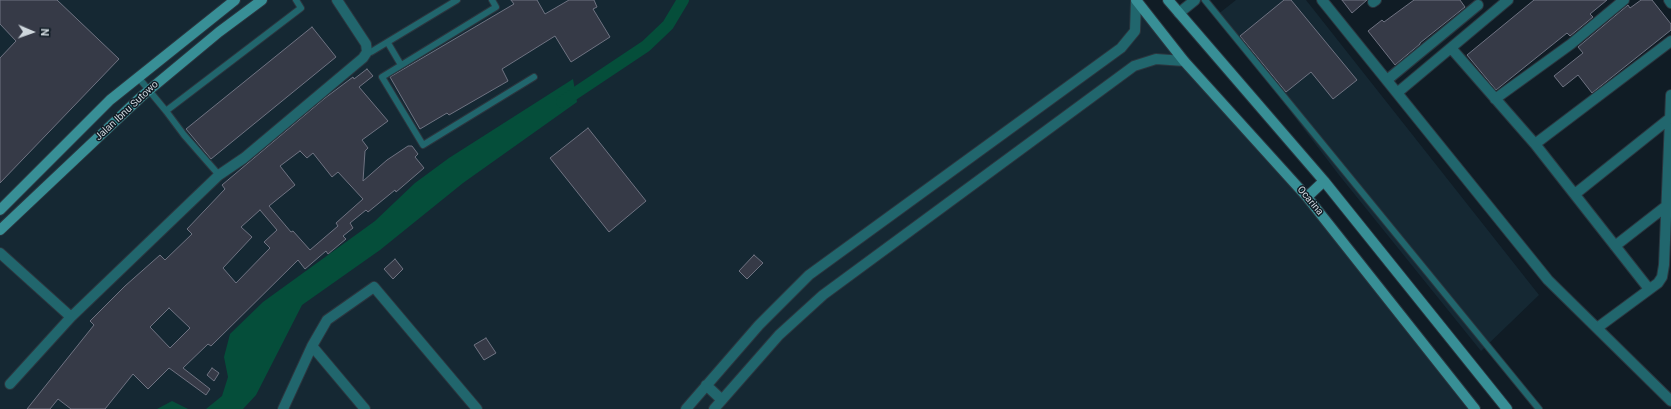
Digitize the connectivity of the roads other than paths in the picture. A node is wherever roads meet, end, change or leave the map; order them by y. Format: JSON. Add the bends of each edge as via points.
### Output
{"nodes":[{"id":1,"x":235,"y":0,"type":"edge"},
{"id":2,"x":262,"y":0,"type":"edge"},
{"id":3,"x":296,"y":0,"type":"edge"},
{"id":4,"x":337,"y":0,"type":"edge"},
{"id":5,"x":457,"y":0,"type":"edge"},
{"id":6,"x":492,"y":0,"type":"edge"},
{"id":7,"x":1136,"y":0,"type":"edge"},
{"id":8,"x":1168,"y":0,"type":"edge"},
{"id":9,"x":1195,"y":0,"type":"edge"},
{"id":10,"x":1205,"y":0,"type":"edge"},
{"id":11,"x":1322,"y":0,"type":"edge"},
{"id":12,"x":1508,"y":0,"type":"edge"},
{"id":13,"x":1624,"y":0,"type":"edge"},
{"id":14,"x":1669,"y":0,"type":"edge"},
{"id":15,"x":1477,"y":2,"type":"edge"},
{"id":16,"x":1671,"y":3,"type":"edge"},
{"id":17,"x":1179,"y":14,"type":"junction"},
{"id":18,"x":1489,"y":18,"type":"junction"},
{"id":19,"x":1671,"y":41,"type":"edge"},
{"id":20,"x":388,"y":43,"type":"junction"},
{"id":21,"x":1450,"y":48,"type":"junction"},
{"id":22,"x":367,"y":52,"type":"junction"},
{"id":23,"x":1184,"y":61,"type":"junction"},
{"id":24,"x":401,"y":65,"type":"junction"},
{"id":25,"x":138,"y":77,"type":"junction"},
{"id":26,"x":534,"y":77,"type":"dead end"},
{"id":27,"x":1387,"y":80,"type":"junction"},
{"id":28,"x":148,"y":90,"type":"junction"},
{"id":29,"x":1397,"y":93,"type":"junction"},
{"id":30,"x":1671,"y":95,"type":"edge"},
{"id":31,"x":1495,"y":99,"type":"junction"},
{"id":32,"x":166,"y":111,"type":"junction"},
{"id":33,"x":1669,"y":119,"type":"junction"},
{"id":34,"x":1535,"y":144,"type":"junction"},
{"id":35,"x":219,"y":175,"type":"junction"},
{"id":36,"x":1324,"y":181,"type":"junction"},
{"id":37,"x":1575,"y":194,"type":"junction"},
{"id":38,"x":1307,"y":197,"type":"junction"},
{"id":39,"x":1665,"y":207,"type":"junction"},
{"id":40,"x":0,"y":210,"type":"edge"},
{"id":41,"x":0,"y":230,"type":"edge"},
{"id":42,"x":1616,"y":246,"type":"junction"},
{"id":43,"x":0,"y":252,"type":"edge"},
{"id":44,"x":1649,"y":289,"type":"junction"},
{"id":45,"x":71,"y":318,"type":"junction"},
{"id":46,"x":1597,"y":328,"type":"junction"},
{"id":47,"x":312,"y":346,"type":"junction"},
{"id":48,"x":10,"y":384,"type":"dead end"},
{"id":49,"x":706,"y":385,"type":"junction"},
{"id":50,"x":722,"y":400,"type":"junction"},
{"id":51,"x":1671,"y":401,"type":"edge"},
{"id":52,"x":283,"y":409,"type":"edge"},
{"id":53,"x":366,"y":409,"type":"edge"},
{"id":54,"x":477,"y":409,"type":"edge"},
{"id":55,"x":686,"y":409,"type":"edge"},
{"id":56,"x":714,"y":409,"type":"edge"},
{"id":57,"x":1475,"y":409,"type":"edge"},
{"id":58,"x":1507,"y":409,"type":"edge"},
{"id":59,"x":1539,"y":409,"type":"edge"}],
"edges":[{"from":1,"to":25,"type":"main road","name":"Jalan Ibnu Sutowo"},
{"from":2,"to":28,"type":"main road","name":"Jalan Ibnu Sutowo"},
{"from":3,"to":32,"type":"lane","via":[[301,8]]},
{"from":4,"to":22,"type":"street","via":[[366,44]]},
{"from":5,"to":20,"type":"lane"},
{"from":6,"to":24,"type":"lane","via":[[496,7]]},
{"from":7,"to":23,"type":"main road","name":"Ocarina"},
{"from":7,"to":49,"type":"street","via":[[1134,31],[1120,48],[809,275],[759,325]]},
{"from":8,"to":17,"type":"main road"},
{"from":9,"to":17,"type":"street"},
{"from":10,"to":59,"type":"lane"},
{"from":11,"to":27,"type":"street"},
{"from":12,"to":18,"type":"street"},
{"from":13,"to":31,"type":"street","via":[[1570,44]]},
{"from":14,"to":16,"type":"street"},
{"from":15,"to":18,"type":"street"},
{"from":15,"to":27,"type":"street"},
{"from":17,"to":36,"type":"main road"},
{"from":18,"to":21,"type":"street"},
{"from":19,"to":34,"type":"street"},
{"from":20,"to":22,"type":"lane"},
{"from":20,"to":24,"type":"lane"},
{"from":21,"to":29,"type":"street"},
{"from":21,"to":31,"type":"street"},
{"from":22,"to":35,"type":"street","via":[[244,158]]},
{"from":23,"to":38,"type":"main road","name":"Ocarina"},
{"from":23,"to":50,"type":"street","via":[[1156,59],[1134,66],[823,295],[779,335]]},
{"from":24,"to":26,"type":"lane","via":[[382,77],[423,146]]},
{"from":25,"to":28,"type":"lane"},
{"from":25,"to":40,"type":"main road","name":"Jalan Ibnu Sutowo","via":[[110,100]]},
{"from":27,"to":29,"type":"street"},
{"from":28,"to":32,"type":"lane"},
{"from":28,"to":41,"type":"main road","name":"Jalan Ibnu Sutowo"},
{"from":29,"to":46,"type":"street","via":[[1548,280]]},
{"from":30,"to":33,"type":"street"},
{"from":31,"to":34,"type":"street"},
{"from":32,"to":35,"type":"lane"},
{"from":33,"to":37,"type":"street"},
{"from":33,"to":39,"type":"street"},
{"from":34,"to":37,"type":"street"},
{"from":35,"to":45,"type":"street"},
{"from":36,"to":38,"type":"main road"},
{"from":36,"to":58,"type":"main road"},
{"from":37,"to":42,"type":"street"},
{"from":38,"to":57,"type":"main road","name":"Ocarina"},
{"from":39,"to":42,"type":"street"},
{"from":39,"to":44,"type":"street","via":[[1664,270],[1658,283]]},
{"from":42,"to":44,"type":"street"},
{"from":43,"to":45,"type":"street"},
{"from":44,"to":46,"type":"street"},
{"from":45,"to":48,"type":"street"},
{"from":46,"to":51,"type":"street"},
{"from":47,"to":52,"type":"street"},
{"from":47,"to":53,"type":"street"},
{"from":47,"to":54,"type":"street","via":[[327,320],[374,287]]},
{"from":49,"to":50,"type":"street"},
{"from":49,"to":55,"type":"street"},
{"from":50,"to":56,"type":"street"}]}
